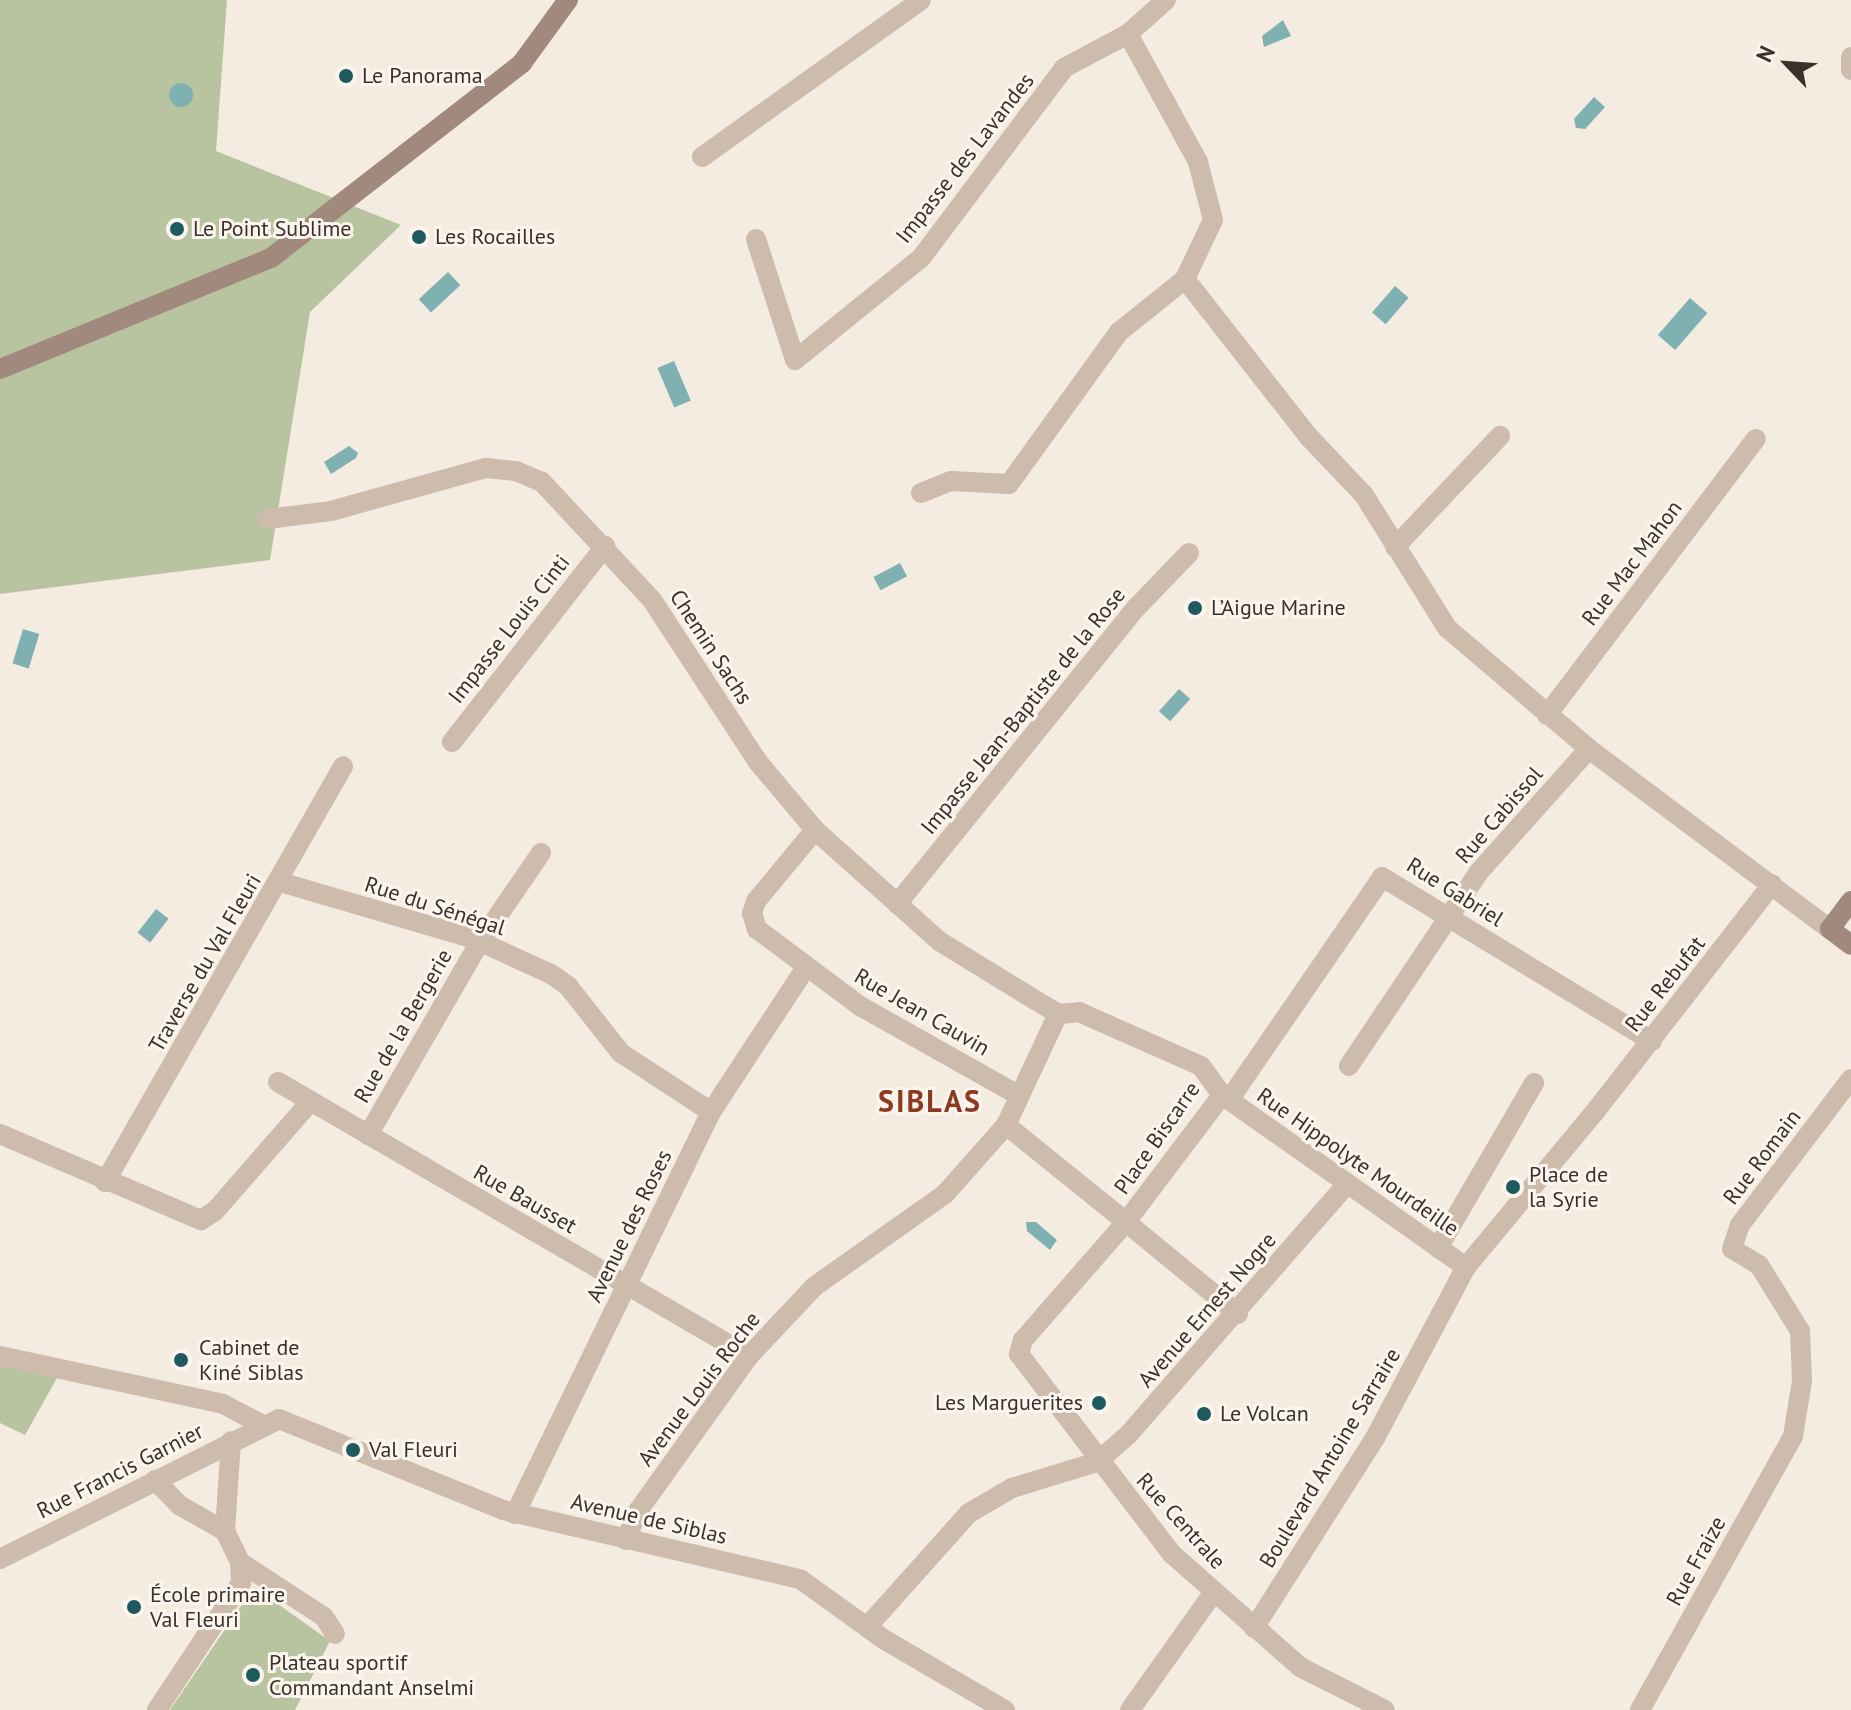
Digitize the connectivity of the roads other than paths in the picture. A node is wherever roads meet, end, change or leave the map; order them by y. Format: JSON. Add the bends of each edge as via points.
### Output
{"nodes":[{"id":1,"x":568,"y":0,"type":"edge"},
{"id":2,"x":921,"y":0,"type":"edge"},
{"id":3,"x":1166,"y":0,"type":"edge"},
{"id":4,"x":1128,"y":34,"type":"junction"},
{"id":5,"x":1851,"y":57,"type":"edge"},
{"id":6,"x":1851,"y":70,"type":"edge"},
{"id":7,"x":702,"y":157,"type":"dead end"},
{"id":8,"x":756,"y":239,"type":"dead end"},
{"id":9,"x":1185,"y":279,"type":"junction"},
{"id":10,"x":0,"y":369,"type":"edge"},
{"id":11,"x":1500,"y":436,"type":"dead end"},
{"id":12,"x":1756,"y":439,"type":"dead end"},
{"id":13,"x":921,"y":493,"type":"dead end"},
{"id":14,"x":267,"y":519,"type":"dead end"},
{"id":15,"x":605,"y":546,"type":"junction"},
{"id":16,"x":1395,"y":547,"type":"junction"},
{"id":17,"x":1189,"y":553,"type":"dead end"},
{"id":18,"x":1547,"y":715,"type":"junction"},
{"id":19,"x":452,"y":742,"type":"dead end"},
{"id":20,"x":1589,"y":749,"type":"junction"},
{"id":21,"x":343,"y":766,"type":"dead end"},
{"id":22,"x":815,"y":830,"type":"junction"},
{"id":23,"x":541,"y":853,"type":"dead end"},
{"id":24,"x":280,"y":882,"type":"junction"},
{"id":25,"x":1772,"y":884,"type":"junction"},
{"id":26,"x":1851,"y":901,"type":"edge"},
{"id":27,"x":897,"y":904,"type":"junction"},
{"id":28,"x":1449,"y":916,"type":"junction"},
{"id":29,"x":1830,"y":929,"type":"junction"},
{"id":30,"x":480,"y":942,"type":"junction"},
{"id":31,"x":1851,"y":945,"type":"edge"},
{"id":32,"x":805,"y":969,"type":"junction"},
{"id":33,"x":1058,"y":1014,"type":"junction"},
{"id":34,"x":1652,"y":1041,"type":"junction"},
{"id":35,"x":1349,"y":1066,"type":"dead end"},
{"id":36,"x":1851,"y":1079,"type":"edge"},
{"id":37,"x":278,"y":1082,"type":"dead end"},
{"id":38,"x":1534,"y":1083,"type":"dead end"},
{"id":39,"x":1016,"y":1094,"type":"junction"},
{"id":40,"x":1226,"y":1097,"type":"junction"},
{"id":41,"x":311,"y":1101,"type":"junction"},
{"id":42,"x":711,"y":1112,"type":"junction"},
{"id":43,"x":1006,"y":1125,"type":"junction"},
{"id":44,"x":0,"y":1134,"type":"edge"},
{"id":45,"x":368,"y":1135,"type":"junction"},
{"id":46,"x":105,"y":1182,"type":"junction"},
{"id":47,"x":1347,"y":1184,"type":"junction"},
{"id":48,"x":1126,"y":1222,"type":"junction"},
{"id":49,"x":1438,"y":1248,"type":"junction"},
{"id":50,"x":1466,"y":1267,"type":"junction"},
{"id":51,"x":627,"y":1286,"type":"junction"},
{"id":52,"x":1238,"y":1314,"type":"junction"},
{"id":53,"x":0,"y":1356,"type":"edge"},
{"id":54,"x":749,"y":1356,"type":"junction"},
{"id":55,"x":261,"y":1424,"type":"junction"},
{"id":56,"x":1793,"y":1436,"type":"joint"},
{"id":57,"x":231,"y":1441,"type":"junction"},
{"id":58,"x":1097,"y":1462,"type":"junction"},
{"id":59,"x":155,"y":1480,"type":"junction"},
{"id":60,"x":515,"y":1514,"type":"junction"},
{"id":61,"x":225,"y":1531,"type":"junction"},
{"id":62,"x":626,"y":1540,"type":"junction"},
{"id":63,"x":0,"y":1559,"type":"edge"},
{"id":64,"x":240,"y":1562,"type":"junction"},
{"id":65,"x":1213,"y":1593,"type":"junction"},
{"id":66,"x":867,"y":1627,"type":"junction"},
{"id":67,"x":1254,"y":1628,"type":"junction"},
{"id":68,"x":335,"y":1634,"type":"dead end"},
{"id":69,"x":157,"y":1710,"type":"edge"},
{"id":70,"x":1005,"y":1710,"type":"edge"},
{"id":71,"x":1130,"y":1710,"type":"edge"},
{"id":72,"x":1385,"y":1710,"type":"edge"},
{"id":73,"x":1640,"y":1710,"type":"edge"}],
"edges":[{"from":1,"to":10,"type":"main road","via":[[522,63],[271,258]]},
{"from":2,"to":7,"type":"street"},
{"from":3,"to":4,"type":"street"},
{"from":4,"to":8,"type":"street","name":"Impasse des Lavandes","via":[[1064,68],[921,258],[795,360]]},
{"from":4,"to":9,"type":"street","via":[[1198,162],[1213,220]]},
{"from":5,"to":6,"type":"street"},
{"from":9,"to":13,"type":"street","via":[[1119,332],[1009,484],[951,481]]},
{"from":9,"to":16,"type":"street","via":[[1309,437],[1364,495]]},
{"from":11,"to":16,"type":"street"},
{"from":12,"to":18,"type":"street","name":"Rue Mac Mahon"},
{"from":14,"to":15,"type":"street","name":"Chemin Sachs","via":[[331,511],[486,468],[502,469],[542,482]]},
{"from":15,"to":19,"type":"street","name":"Impasse Louis Cinti"},
{"from":15,"to":22,"type":"street","name":"Chemin Sachs","via":[[666,618],[752,754]]},
{"from":16,"to":18,"type":"street","via":[[1441,621]]},
{"from":17,"to":27,"type":"street","name":"Impasse Jean-Baptiste de la Rose","via":[[1137,607]]},
{"from":18,"to":20,"type":"street"},
{"from":20,"to":25,"type":"street"},
{"from":20,"to":28,"type":"street","name":"Rue Cabissol","via":[[1487,861]]},
{"from":21,"to":24,"type":"street","name":"Traverse du Val Fleuri"},
{"from":22,"to":27,"type":"street","name":"Chemin Sachs"},
{"from":22,"to":32,"type":"street","name":"Rue Jean Cauvin","via":[[752,913],[757,929]]},
{"from":23,"to":30,"type":"street","name":"Rue de la Bergerie"},
{"from":24,"to":30,"type":"street","name":"Rue du Sénégal"},
{"from":24,"to":46,"type":"street","name":"Traverse du Val Fleuri"},
{"from":25,"to":29,"type":"street"},
{"from":25,"to":34,"type":"street","name":"Rue Rebufat"},
{"from":26,"to":29,"type":"main road"},
{"from":27,"to":33,"type":"street","name":"Chemin Sachs","via":[[948,947]]},
{"from":28,"to":34,"type":"street","name":"Rue Gabriel"},
{"from":28,"to":35,"type":"street","name":"Rue Cabissol"},
{"from":28,"to":40,"type":"street","name":"Rue Gabriel","via":[[1388,878],[1376,881]]},
{"from":29,"to":31,"type":"main road"},
{"from":30,"to":42,"type":"street","name":"Rue du Sénégal","via":[[560,979],[621,1053]]},
{"from":30,"to":45,"type":"street","name":"Rue de la Bergerie"},
{"from":32,"to":39,"type":"street","name":"Rue Jean Cauvin"},
{"from":32,"to":42,"type":"street","name":"Avenue des Roses"},
{"from":33,"to":39,"type":"street"},
{"from":33,"to":40,"type":"street","name":"Place Biscarre","via":[[1079,1012],[1201,1066]]},
{"from":34,"to":50,"type":"street","name":"Rue Rebufat"},
{"from":36,"to":56,"type":"street","name":"Rue Romain","via":[[1740,1225],[1732,1249],[1759,1265],[1800,1331],[1802,1381]]},
{"from":37,"to":41,"type":"street","name":"Rue Bausset"},
{"from":38,"to":49,"type":"street"},
{"from":39,"to":43,"type":"street"},
{"from":40,"to":47,"type":"street","name":"Rue Hippolyte Mourdeille"},
{"from":40,"to":48,"type":"street","name":"Place Biscarre"},
{"from":41,"to":45,"type":"street","name":"Rue Bausset"},
{"from":41,"to":46,"type":"street","via":[[205,1220],[190,1219]]},
{"from":42,"to":51,"type":"street","name":"Avenue des Roses"},
{"from":43,"to":48,"type":"street","name":"Place Biscarre"},
{"from":43,"to":54,"type":"street","name":"Avenue Louis Roche","via":[[945,1194],[815,1286]]},
{"from":44,"to":46,"type":"street"},
{"from":45,"to":51,"type":"street","name":"Rue Bausset"},
{"from":47,"to":49,"type":"street","name":"Rue Hippolyte Mourdeille"},
{"from":47,"to":52,"type":"street","name":"Avenue Ernest Nogre"},
{"from":48,"to":52,"type":"street"},
{"from":48,"to":58,"type":"street","name":"Rue Centrale","via":[[1019,1351]]},
{"from":49,"to":50,"type":"street","name":"Rue Hippolyte Mourdeille"},
{"from":50,"to":67,"type":"street","name":"Boulevard Antoine Sarraire","via":[[1375,1438]]},
{"from":51,"to":54,"type":"street","name":"Rue Bausset"},
{"from":51,"to":60,"type":"street","name":"Avenue des Roses"},
{"from":52,"to":58,"type":"street","name":"Avenue Ernest Nogre"},
{"from":53,"to":55,"type":"street","via":[[223,1404]]},
{"from":54,"to":62,"type":"street","name":"Avenue Louis Roche","via":[[638,1511]]},
{"from":55,"to":57,"type":"street","name":"Rue Francis Garnier"},
{"from":55,"to":60,"type":"street","name":"Avenue de Siblas","via":[[279,1419],[302,1424],[388,1466]]},
{"from":56,"to":73,"type":"street","name":"Rue Fraize"},
{"from":57,"to":59,"type":"street","name":"Rue Francis Garnier"},
{"from":57,"to":61,"type":"street"},
{"from":58,"to":65,"type":"street","name":"Rue Centrale","via":[[1172,1554]]},
{"from":58,"to":66,"type":"street","via":[[1012,1488],[969,1513]]},
{"from":59,"to":61,"type":"street","via":[[179,1505]]},
{"from":59,"to":63,"type":"street","name":"Rue Francis Garnier"},
{"from":60,"to":62,"type":"street","name":"Avenue de Siblas"},
{"from":61,"to":64,"type":"street"},
{"from":62,"to":66,"type":"street","name":"Avenue de Siblas","via":[[800,1579]]},
{"from":64,"to":68,"type":"street","via":[[324,1617]]},
{"from":64,"to":69,"type":"street","via":[[241,1583]]},
{"from":65,"to":67,"type":"street","name":"Rue Centrale"},
{"from":65,"to":71,"type":"street"},
{"from":66,"to":70,"type":"street","name":"Avenue de Siblas"},
{"from":67,"to":72,"type":"street","name":"Rue Centrale","via":[[1305,1670]]}]}
